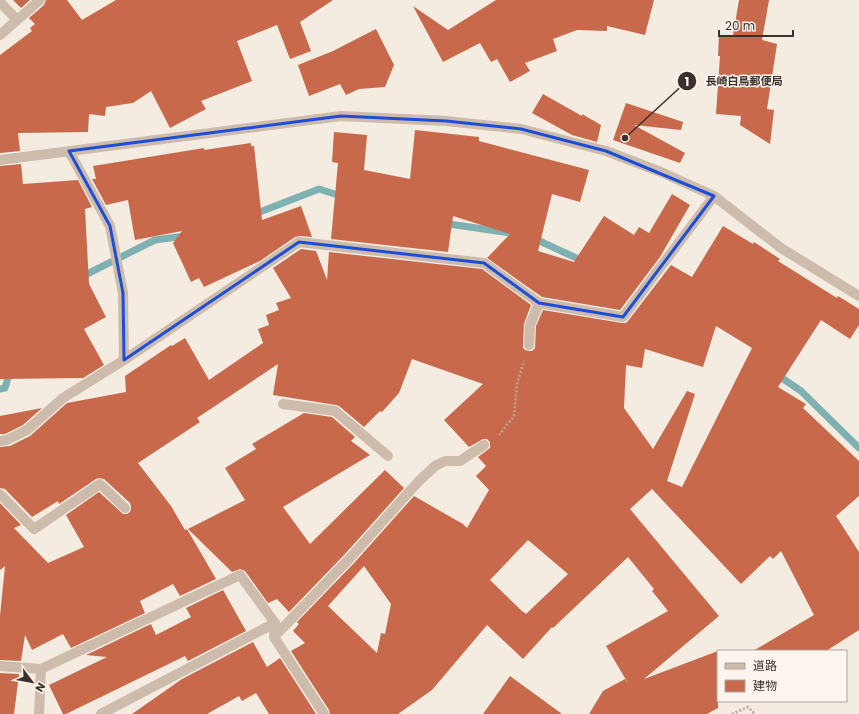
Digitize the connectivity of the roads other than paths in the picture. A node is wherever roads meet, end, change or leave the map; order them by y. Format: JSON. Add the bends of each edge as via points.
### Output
{"nodes":[{"id":1,"x":40,"y":0,"type":"edge"},
{"id":2,"x":0,"y":2,"type":"edge"},
{"id":3,"x":17,"y":20,"type":"junction"},
{"id":4,"x":0,"y":36,"type":"edge"},
{"id":5,"x":69,"y":151,"type":"junction"},
{"id":6,"x":0,"y":160,"type":"edge"},
{"id":7,"x":714,"y":196,"type":"junction"},
{"id":8,"x":859,"y":296,"type":"edge"},
{"id":9,"x":539,"y":303,"type":"junction"},
{"id":10,"x":529,"y":345,"type":"road end"},
{"id":11,"x":124,"y":360,"type":"junction"},
{"id":12,"x":283,"y":404,"type":"dead end"},
{"id":13,"x":0,"y":441,"type":"edge"},
{"id":14,"x":484,"y":445,"type":"road end"},
{"id":15,"x":388,"y":456,"type":"dead end"},
{"id":16,"x":0,"y":494,"type":"edge"},
{"id":17,"x":125,"y":508,"type":"dead end"},
{"id":18,"x":275,"y":622,"type":"junction"},
{"id":19,"x":274,"y":638,"type":"junction"},
{"id":20,"x":0,"y":666,"type":"edge"},
{"id":21,"x":42,"y":669,"type":"junction"},
{"id":22,"x":39,"y":714,"type":"edge"},
{"id":23,"x":101,"y":714,"type":"edge"},
{"id":24,"x":324,"y":714,"type":"edge"}],
"edges":[{"from":1,"to":3,"type":"street"},
{"from":2,"to":3,"type":"street"},
{"from":3,"to":4,"type":"street"},
{"from":5,"to":6,"type":"street"},
{"from":5,"to":7,"type":"street","via":[[341,116],[446,121],[521,129],[606,151],[662,172]]},
{"from":5,"to":11,"type":"street","via":[[110,226],[123,294]]},
{"from":7,"to":8,"type":"street","via":[[781,248]]},
{"from":7,"to":9,"type":"street","via":[[623,317]]},
{"from":9,"to":10,"type":"street","via":[[530,325]]},
{"from":9,"to":11,"type":"street","via":[[484,263],[299,242]]},
{"from":11,"to":13,"type":"street","via":[[63,398],[27,430]]},
{"from":12,"to":15,"type":"street","via":[[336,410]]},
{"from":14,"to":19,"type":"street","via":[[460,461],[445,461],[435,466]]},
{"from":16,"to":17,"type":"street","via":[[34,529],[100,484]]},
{"from":18,"to":19,"type":"street"},
{"from":18,"to":21,"type":"street","via":[[240,575]]},
{"from":18,"to":23,"type":"street"},
{"from":19,"to":24,"type":"street"},
{"from":20,"to":21,"type":"street"},
{"from":21,"to":22,"type":"street"}]}
